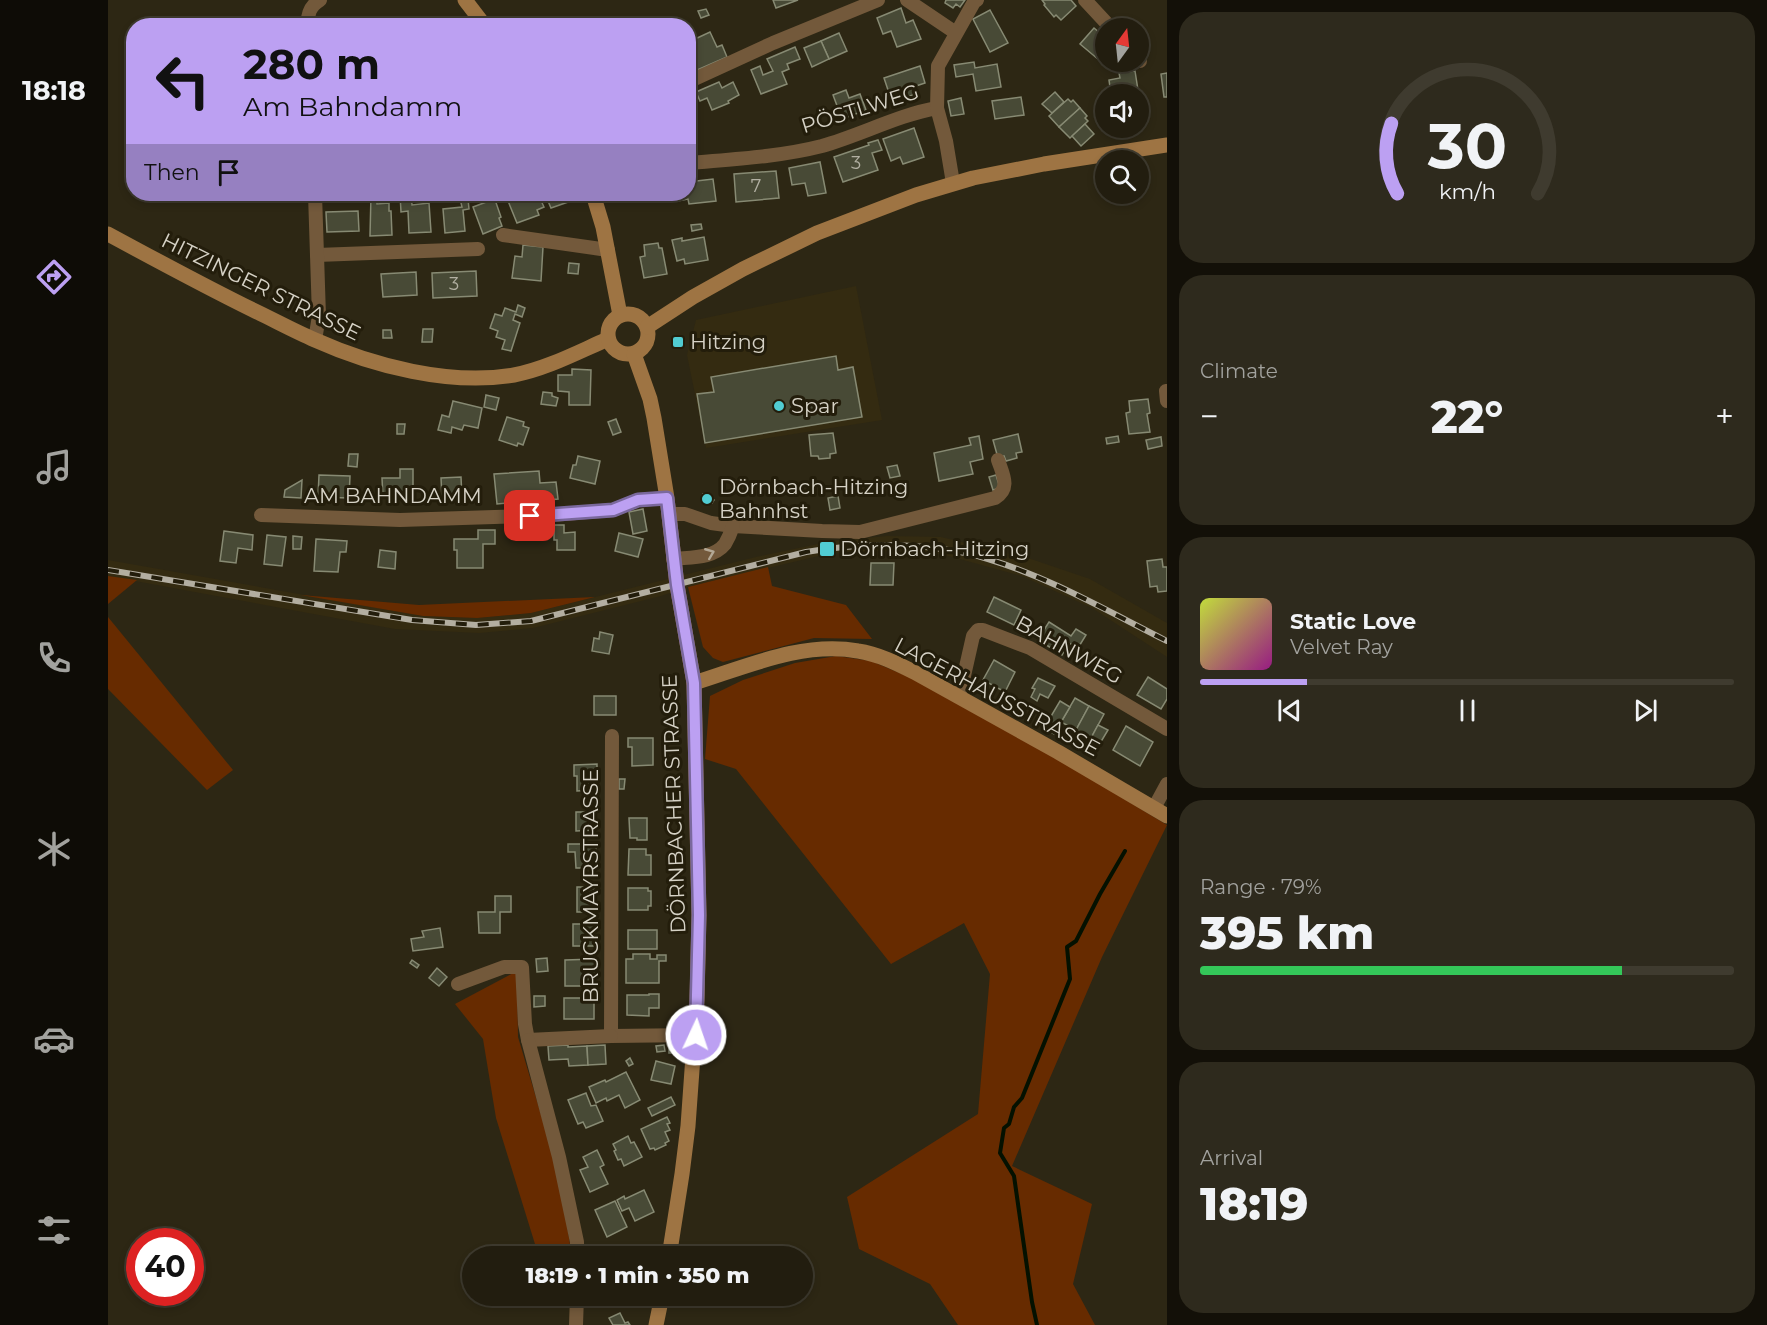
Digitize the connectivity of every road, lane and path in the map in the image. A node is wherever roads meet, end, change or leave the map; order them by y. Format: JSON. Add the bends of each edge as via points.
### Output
{"nodes":[{"id":1,"x":320,"y":0,"type":"edge"},
{"id":2,"x":465,"y":0,"type":"edge"},
{"id":3,"x":878,"y":0,"type":"edge"},
{"id":4,"x":907,"y":0,"type":"edge"},
{"id":5,"x":977,"y":0,"type":"edge"},
{"id":6,"x":1085,"y":0,"type":"edge"},
{"id":7,"x":309,"y":18,"type":"edge"},
{"id":8,"x":479,"y":18,"type":"edge"},
{"id":9,"x":1102,"y":18,"type":"edge"},
{"id":10,"x":956,"y":33,"type":"junction"},
{"id":11,"x":696,"y":78,"type":"edge"},
{"id":12,"x":937,"y":108,"type":"junction"},
{"id":13,"x":1167,"y":146,"type":"edge"},
{"id":14,"x":696,"y":162,"type":"edge"},
{"id":15,"x":953,"y":183,"type":"junction"},
{"id":16,"x":315,"y":201,"type":"edge"},
{"id":17,"x":595,"y":201,"type":"edge"},
{"id":18,"x":108,"y":234,"type":"edge"},
{"id":19,"x":503,"y":235,"type":"dead end"},
{"id":20,"x":478,"y":249,"type":"dead end"},
{"id":21,"x":608,"y":250,"type":"junction"},
{"id":22,"x":317,"y":255,"type":"junction"},
{"id":23,"x":620,"y":315,"type":"junction"},
{"id":24,"x":647,"y":327,"type":"junction"},
{"id":25,"x":608,"y":339,"type":"junction"},
{"id":26,"x":315,"y":340,"type":"junction"},
{"id":27,"x":634,"y":354,"type":"junction"},
{"id":28,"x":998,"y":460,"type":"dead end"},
{"id":29,"x":667,"y":498,"type":"junction"},
{"id":30,"x":669,"y":514,"type":"junction"},
{"id":31,"x":261,"y":515,"type":"dead end"},
{"id":32,"x":733,"y":526,"type":"junction"},
{"id":33,"x":673,"y":559,"type":"junction"},
{"id":34,"x":694,"y":683,"type":"junction"},
{"id":35,"x":957,"y":696,"type":"junction"},
{"id":36,"x":1167,"y":729,"type":"edge"},
{"id":37,"x":612,"y":736,"type":"dead end"},
{"id":38,"x":1167,"y":784,"type":"edge"},
{"id":39,"x":1161,"y":812,"type":"edge"},
{"id":40,"x":458,"y":984,"type":"dead end"},
{"id":41,"x":696,"y":1035,"type":"junction"},
{"id":42,"x":611,"y":1036,"type":"junction"},
{"id":43,"x":528,"y":1040,"type":"junction"},
{"id":44,"x":577,"y":1246,"type":"edge"},
{"id":45,"x":671,"y":1246,"type":"edge"},
{"id":46,"x":576,"y":1306,"type":"edge"},
{"id":47,"x":660,"y":1306,"type":"edge"},
{"id":48,"x":576,"y":1325,"type":"edge"},
{"id":49,"x":656,"y":1325,"type":"edge"}],
"edges":[{"from":1,"to":7,"type":"street","via":[[309,11]]},
{"from":2,"to":8,"type":"street"},
{"from":3,"to":11,"type":"street"},
{"from":4,"to":10,"type":"street"},
{"from":5,"to":10,"type":"street"},
{"from":6,"to":9,"type":"street"},
{"from":10,"to":12,"type":"street","via":[[938,66]]},
{"from":12,"to":14,"type":"street","name":"PÖSTLWEG","via":[[823,146]]},
{"from":12,"to":15,"type":"street"},
{"from":13,"to":15,"type":"street","via":[[1044,164]]},
{"from":15,"to":24,"type":"street","via":[[817,233],[712,285]]},
{"from":16,"to":22,"type":"street"},
{"from":17,"to":21,"type":"street"},
{"from":18,"to":26,"type":"street","name":"HITZINGER STRASSE"},
{"from":19,"to":21,"type":"street"},
{"from":20,"to":22,"type":"street"},
{"from":21,"to":23,"type":"street"},
{"from":22,"to":26,"type":"street","via":[[319,316]]},
{"from":23,"to":24,"type":"street","via":[[639,317]]},
{"from":23,"to":25,"type":"street","via":[[611,322]]},
{"from":24,"to":27,"type":"street","via":[[645,345]]},
{"from":25,"to":26,"type":"street","name":"HITZINGER STRASSE","via":[[544,366],[488,378],[424,373],[355,356]]},
{"from":25,"to":27,"type":"street","via":[[620,353]]},
{"from":27,"to":29,"type":"street","name":"DÖRNBACHER STRASSE","via":[[650,399]]},
{"from":28,"to":32,"type":"street","via":[[1004,487],[995,498],[868,530],[831,532]]},
{"from":29,"to":30,"type":"street","name":"DÖRNBACHER STRASSE"},
{"from":29,"to":31,"type":"street","name":"AM BAHNDAMM","via":[[638,500],[613,510],[552,515],[400,520]]},
{"from":30,"to":32,"type":"street"},
{"from":30,"to":33,"type":"street","name":"DÖRNBACHER STRASSE"},
{"from":33,"to":32,"type":"street","one_way":true,"via":[[718,550]]},
{"from":33,"to":34,"type":"street","name":"DÖRNBACHER STRASSE"},
{"from":34,"to":35,"type":"street","name":"LAGERHAUSSTRASSE","via":[[795,653],[841,649],[892,661]]},
{"from":34,"to":41,"type":"street","name":"DÖRNBACHER STRASSE","via":[[699,915]]},
{"from":35,"to":36,"type":"street","name":"BAHNWEG","via":[[973,636],[983,630],[1030,648]]},
{"from":35,"to":39,"type":"street","name":"LAGERHAUSSTRASSE"},
{"from":37,"to":42,"type":"street","name":"BRUCKMAYRSTRASSE"},
{"from":38,"to":39,"type":"street"},
{"from":40,"to":43,"type":"street","via":[[504,967],[522,967]]},
{"from":41,"to":42,"type":"street"},
{"from":41,"to":45,"type":"street","name":"DÖRNBACHER STRASSE"},
{"from":42,"to":43,"type":"street"},
{"from":43,"to":44,"type":"street","via":[[559,1157]]},
{"from":46,"to":48,"type":"street"},
{"from":47,"to":49,"type":"street"}]}
